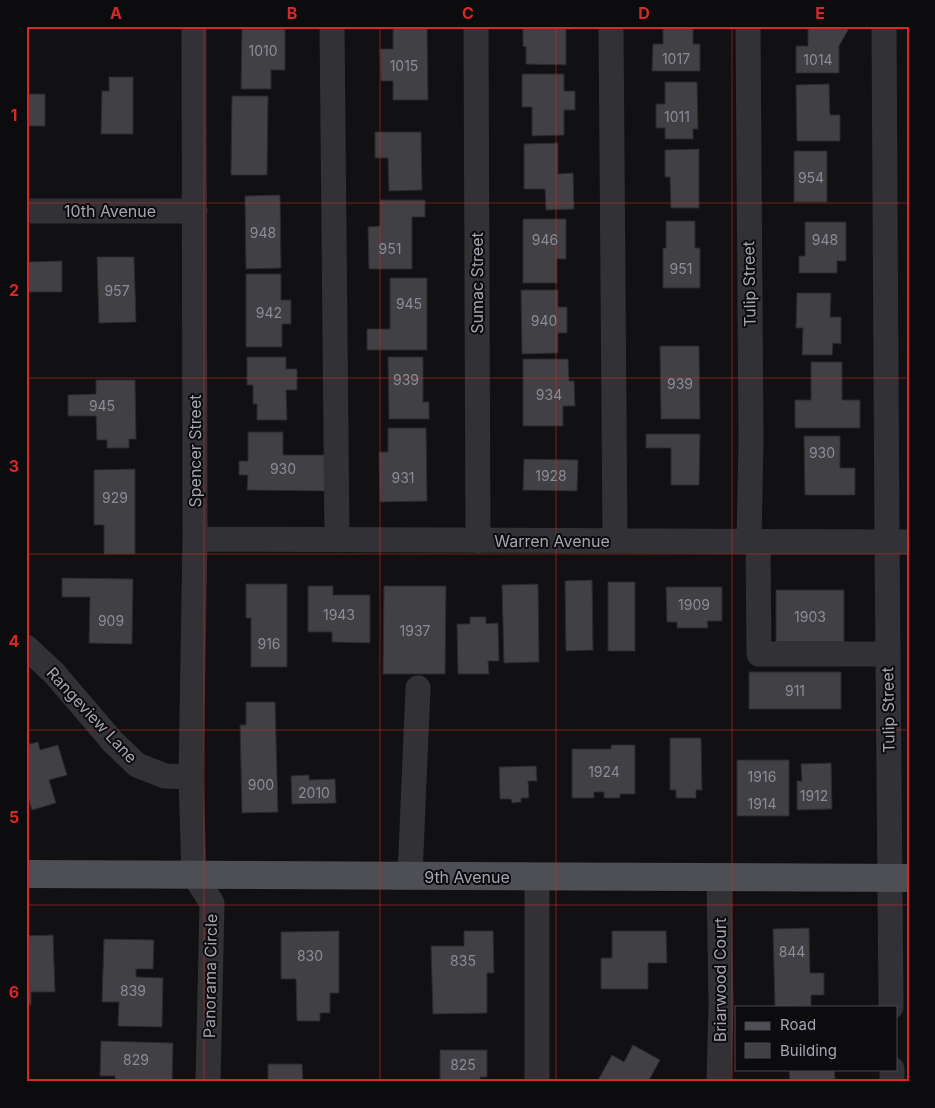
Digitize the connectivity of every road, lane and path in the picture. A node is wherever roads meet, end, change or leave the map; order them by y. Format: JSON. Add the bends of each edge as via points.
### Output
{"nodes":[{"id":1,"x":194,"y":26,"type":"edge"},
{"id":2,"x":332,"y":26,"type":"edge"},
{"id":3,"x":476,"y":26,"type":"edge"},
{"id":4,"x":612,"y":26,"type":"edge"},
{"id":5,"x":748,"y":26,"type":"edge"},
{"id":6,"x":884,"y":26,"type":"edge"},
{"id":7,"x":26,"y":211,"type":"edge"},
{"id":8,"x":195,"y":211,"type":"junction"},
{"id":9,"x":195,"y":540,"type":"junction"},
{"id":10,"x":337,"y":540,"type":"junction"},
{"id":11,"x":478,"y":540,"type":"junction"},
{"id":12,"x":615,"y":541,"type":"junction"},
{"id":13,"x":753,"y":542,"type":"junction"},
{"id":14,"x":898,"y":542,"type":"edge"},
{"id":15,"x":26,"y":647,"type":"edge"},
{"id":16,"x":888,"y":654,"type":"junction"},
{"id":17,"x":418,"y":688,"type":"dead end"},
{"id":18,"x":192,"y":777,"type":"junction"},
{"id":19,"x":26,"y":874,"type":"edge"},
{"id":20,"x":194,"y":875,"type":"junction"},
{"id":21,"x":410,"y":876,"type":"junction"},
{"id":22,"x":537,"y":877,"type":"junction"},
{"id":23,"x":719,"y":878,"type":"junction"},
{"id":24,"x":899,"y":878,"type":"edge"},
{"id":25,"x":892,"y":1006,"type":"edge"},
{"id":26,"x":208,"y":1082,"type":"edge"},
{"id":27,"x":537,"y":1082,"type":"edge"},
{"id":28,"x":719,"y":1082,"type":"edge"}],
"edges":[{"from":1,"to":8,"type":"street","name":"Spencer Street"},
{"from":2,"to":10,"type":"street"},
{"from":3,"to":11,"type":"street","name":"Sumac Street"},
{"from":4,"to":12,"type":"street"},
{"from":5,"to":13,"type":"street","name":"Tulip Street"},
{"from":6,"to":14,"type":"street","name":"Tulip Street"},
{"from":7,"to":8,"type":"street","name":"10th Avenue"},
{"from":8,"to":9,"type":"street","name":"Spencer Street"},
{"from":9,"to":10,"type":"street","name":"Warren Avenue"},
{"from":9,"to":18,"type":"street","name":"Spencer Street"},
{"from":10,"to":11,"type":"street","name":"Warren Avenue"},
{"from":11,"to":12,"type":"street","name":"Warren Avenue"},
{"from":12,"to":13,"type":"street","name":"Warren Avenue"},
{"from":13,"to":14,"type":"street","name":"Warren Avenue"},
{"from":13,"to":16,"type":"street","name":"Tulip Street","via":[[759,654]]},
{"from":14,"to":16,"type":"street","name":"Tulip Street"},
{"from":15,"to":18,"type":"street","name":"Rangeview Lane","via":[[54,673],[137,765],[165,776]]},
{"from":16,"to":24,"type":"street","name":"Tulip Street"},
{"from":17,"to":21,"type":"street"},
{"from":18,"to":20,"type":"street","name":"Spencer Street"},
{"from":19,"to":20,"type":"main road","name":"9th Avenue"},
{"from":20,"to":21,"type":"main road","name":"9th Avenue"},
{"from":20,"to":26,"type":"street","name":"Panorama Circle","via":[[212,903]]},
{"from":21,"to":22,"type":"main road","name":"9th Avenue"},
{"from":22,"to":23,"type":"main road","name":"9th Avenue"},
{"from":22,"to":27,"type":"street"},
{"from":23,"to":24,"type":"main road","name":"9th Avenue"},
{"from":23,"to":28,"type":"street","name":"Briarwood Court"},
{"from":24,"to":25,"type":"street","name":"Tulip Street"}]}
